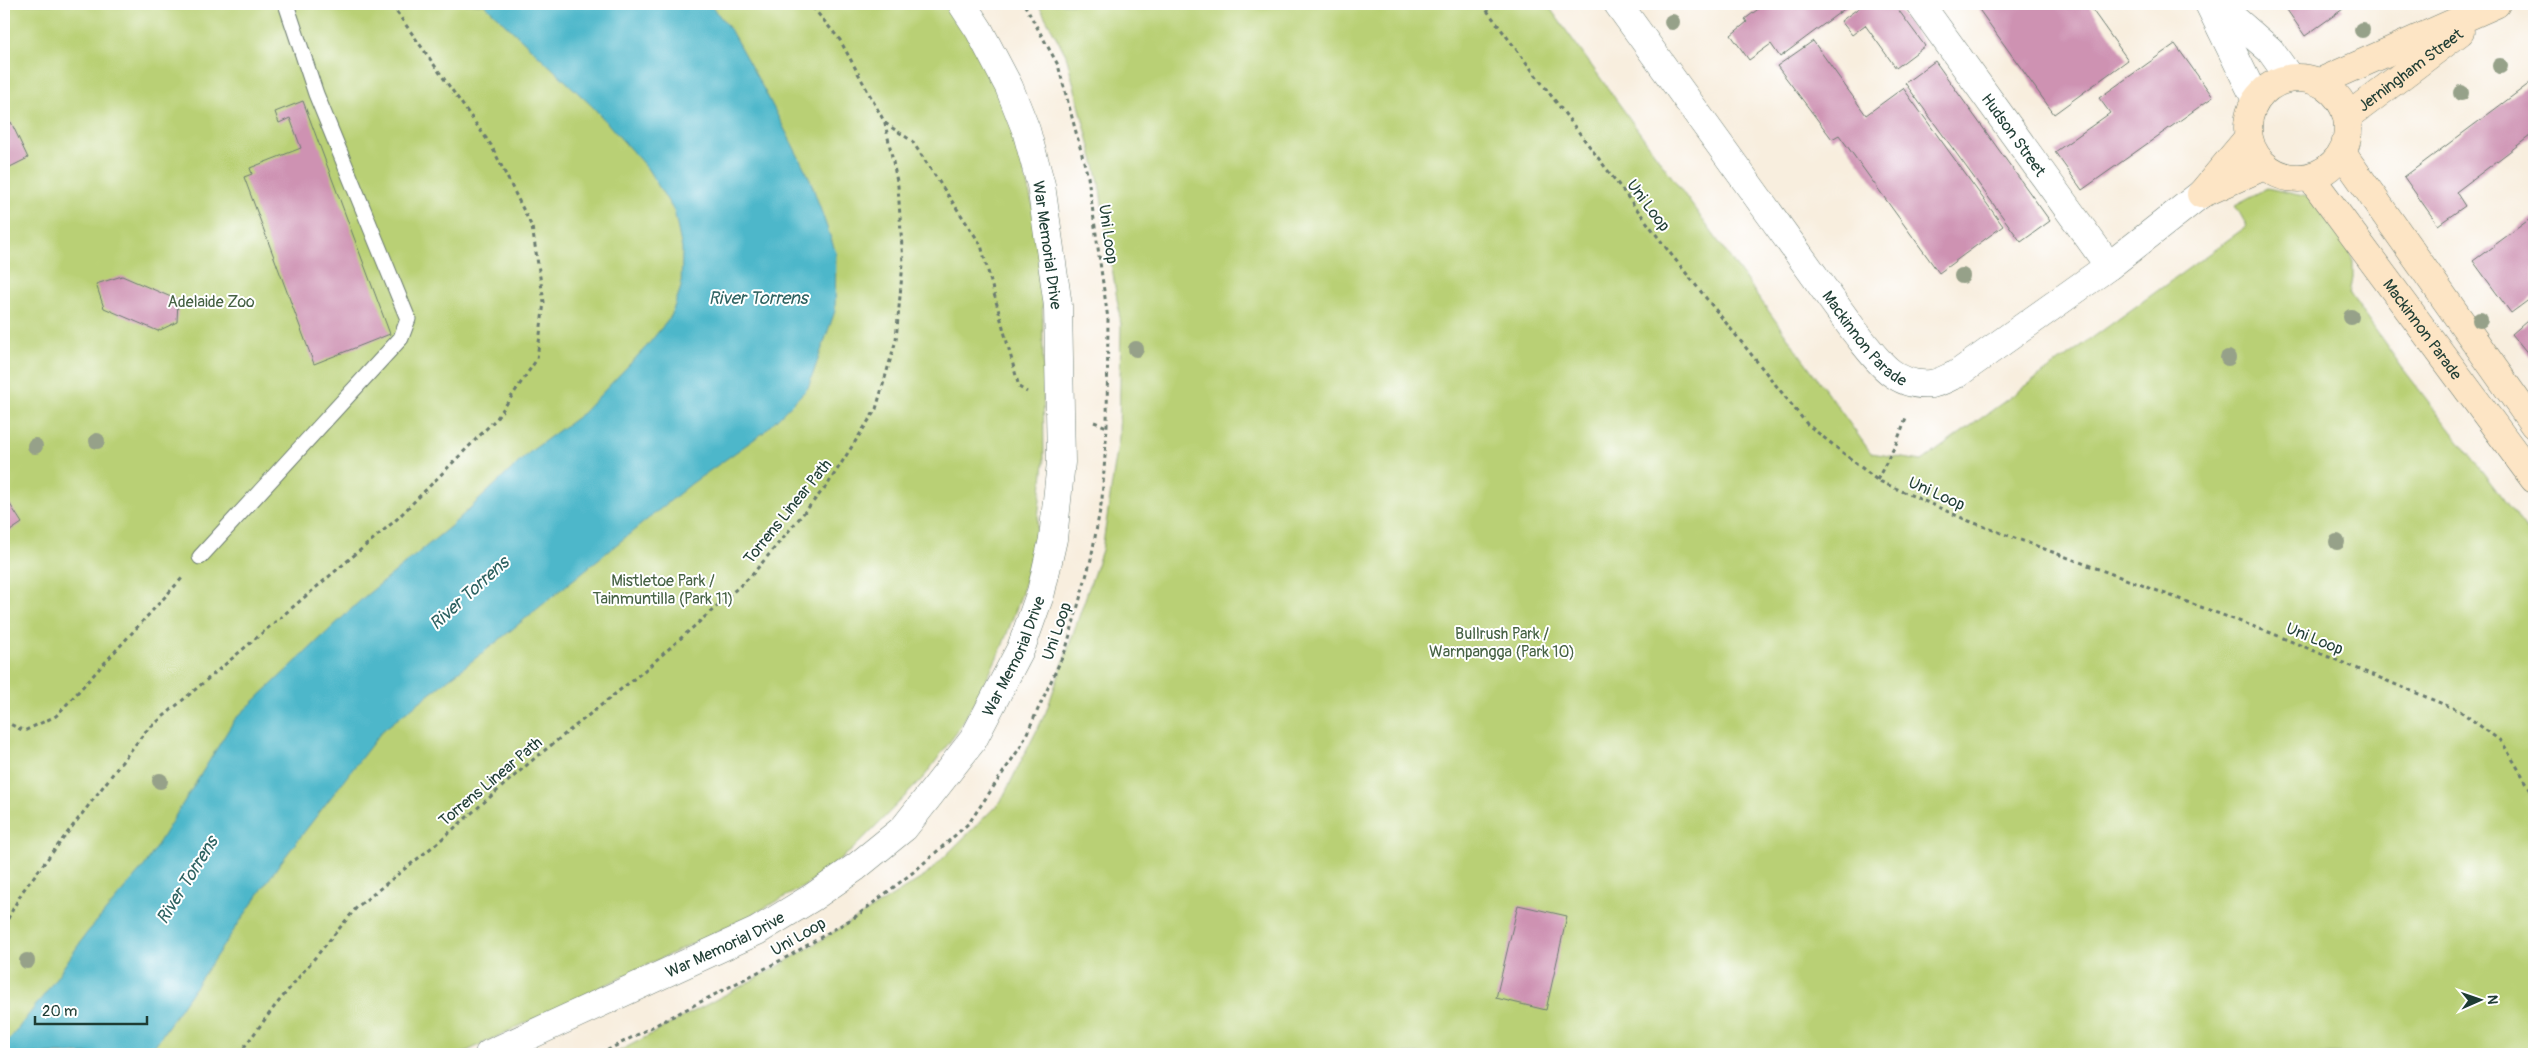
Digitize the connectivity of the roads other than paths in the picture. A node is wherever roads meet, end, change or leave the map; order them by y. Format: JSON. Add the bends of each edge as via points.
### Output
{"nodes":[{"id":1,"x":286,"y":4,"type":"edge"},
{"id":2,"x":962,"y":4,"type":"edge"},
{"id":3,"x":1618,"y":4,"type":"edge"},
{"id":4,"x":1920,"y":4,"type":"edge"},
{"id":5,"x":2209,"y":4,"type":"edge"},
{"id":6,"x":2217,"y":4,"type":"edge"},
{"id":7,"x":2496,"y":4,"type":"edge"},
{"id":8,"x":2290,"y":78,"type":"junction"},
{"id":9,"x":2320,"y":82,"type":"junction"},
{"id":10,"x":2256,"y":100,"type":"junction"},
{"id":11,"x":2347,"y":117,"type":"junction"},
{"id":12,"x":2248,"y":138,"type":"junction"},
{"id":13,"x":2342,"y":153,"type":"junction"},
{"id":14,"x":2264,"y":166,"type":"junction"},
{"id":15,"x":2311,"y":178,"type":"junction"},
{"id":16,"x":2201,"y":194,"type":"junction"},
{"id":17,"x":2109,"y":266,"type":"junction"},
{"id":18,"x":2534,"y":425,"type":"edge"},
{"id":19,"x":2534,"y":479,"type":"edge"},
{"id":20,"x":200,"y":557,"type":"road end"},
{"id":21,"x":489,"y":1054,"type":"edge"}],
"edges":[{"from":1,"to":20,"type":"lane","via":[[316,94],[408,319],[401,338]]},
{"from":2,"to":21,"type":"street","name":"War Memorial Drive","via":[[1009,87],[1026,130],[1041,185],[1058,306],[1060,462],[1053,539],[1041,592],[1021,648],[973,740],[904,828],[856,867],[814,898],[757,931]]},
{"from":3,"to":17,"type":"street","name":"Mackinnon Parade","via":[[1855,332],[1885,370],[1908,383],[1932,384],[1957,374]]},
{"from":4,"to":17,"type":"street","name":"Hudson Street"},
{"from":5,"to":10,"type":"street"},
{"from":6,"to":8,"type":"street","via":[[2270,50]]},
{"from":7,"to":9,"type":"street","name":"Jerningham Street"},
{"from":7,"to":11,"type":"street","name":"Jerningham Street"},
{"from":8,"to":9,"type":"street"},
{"from":8,"to":10,"type":"street","via":[[2271,86]]},
{"from":9,"to":11,"type":"street","via":[[2338,97]]},
{"from":10,"to":12,"type":"street","via":[[2249,118]]},
{"from":11,"to":13,"type":"street","via":[[2348,136]]},
{"from":12,"to":14,"type":"street"},
{"from":12,"to":16,"type":"street","name":"Mackinnon Parade"},
{"from":13,"to":15,"type":"street","via":[[2329,169]]},
{"from":13,"to":18,"type":"street","name":"Mackinnon Parade"},
{"from":14,"to":15,"type":"street","via":[[2286,177]]},
{"from":14,"to":16,"type":"street","name":"Mackinnon Parade"},
{"from":15,"to":19,"type":"street","name":"Mackinnon Parade"},
{"from":16,"to":17,"type":"street","name":"Mackinnon Parade"}]}
